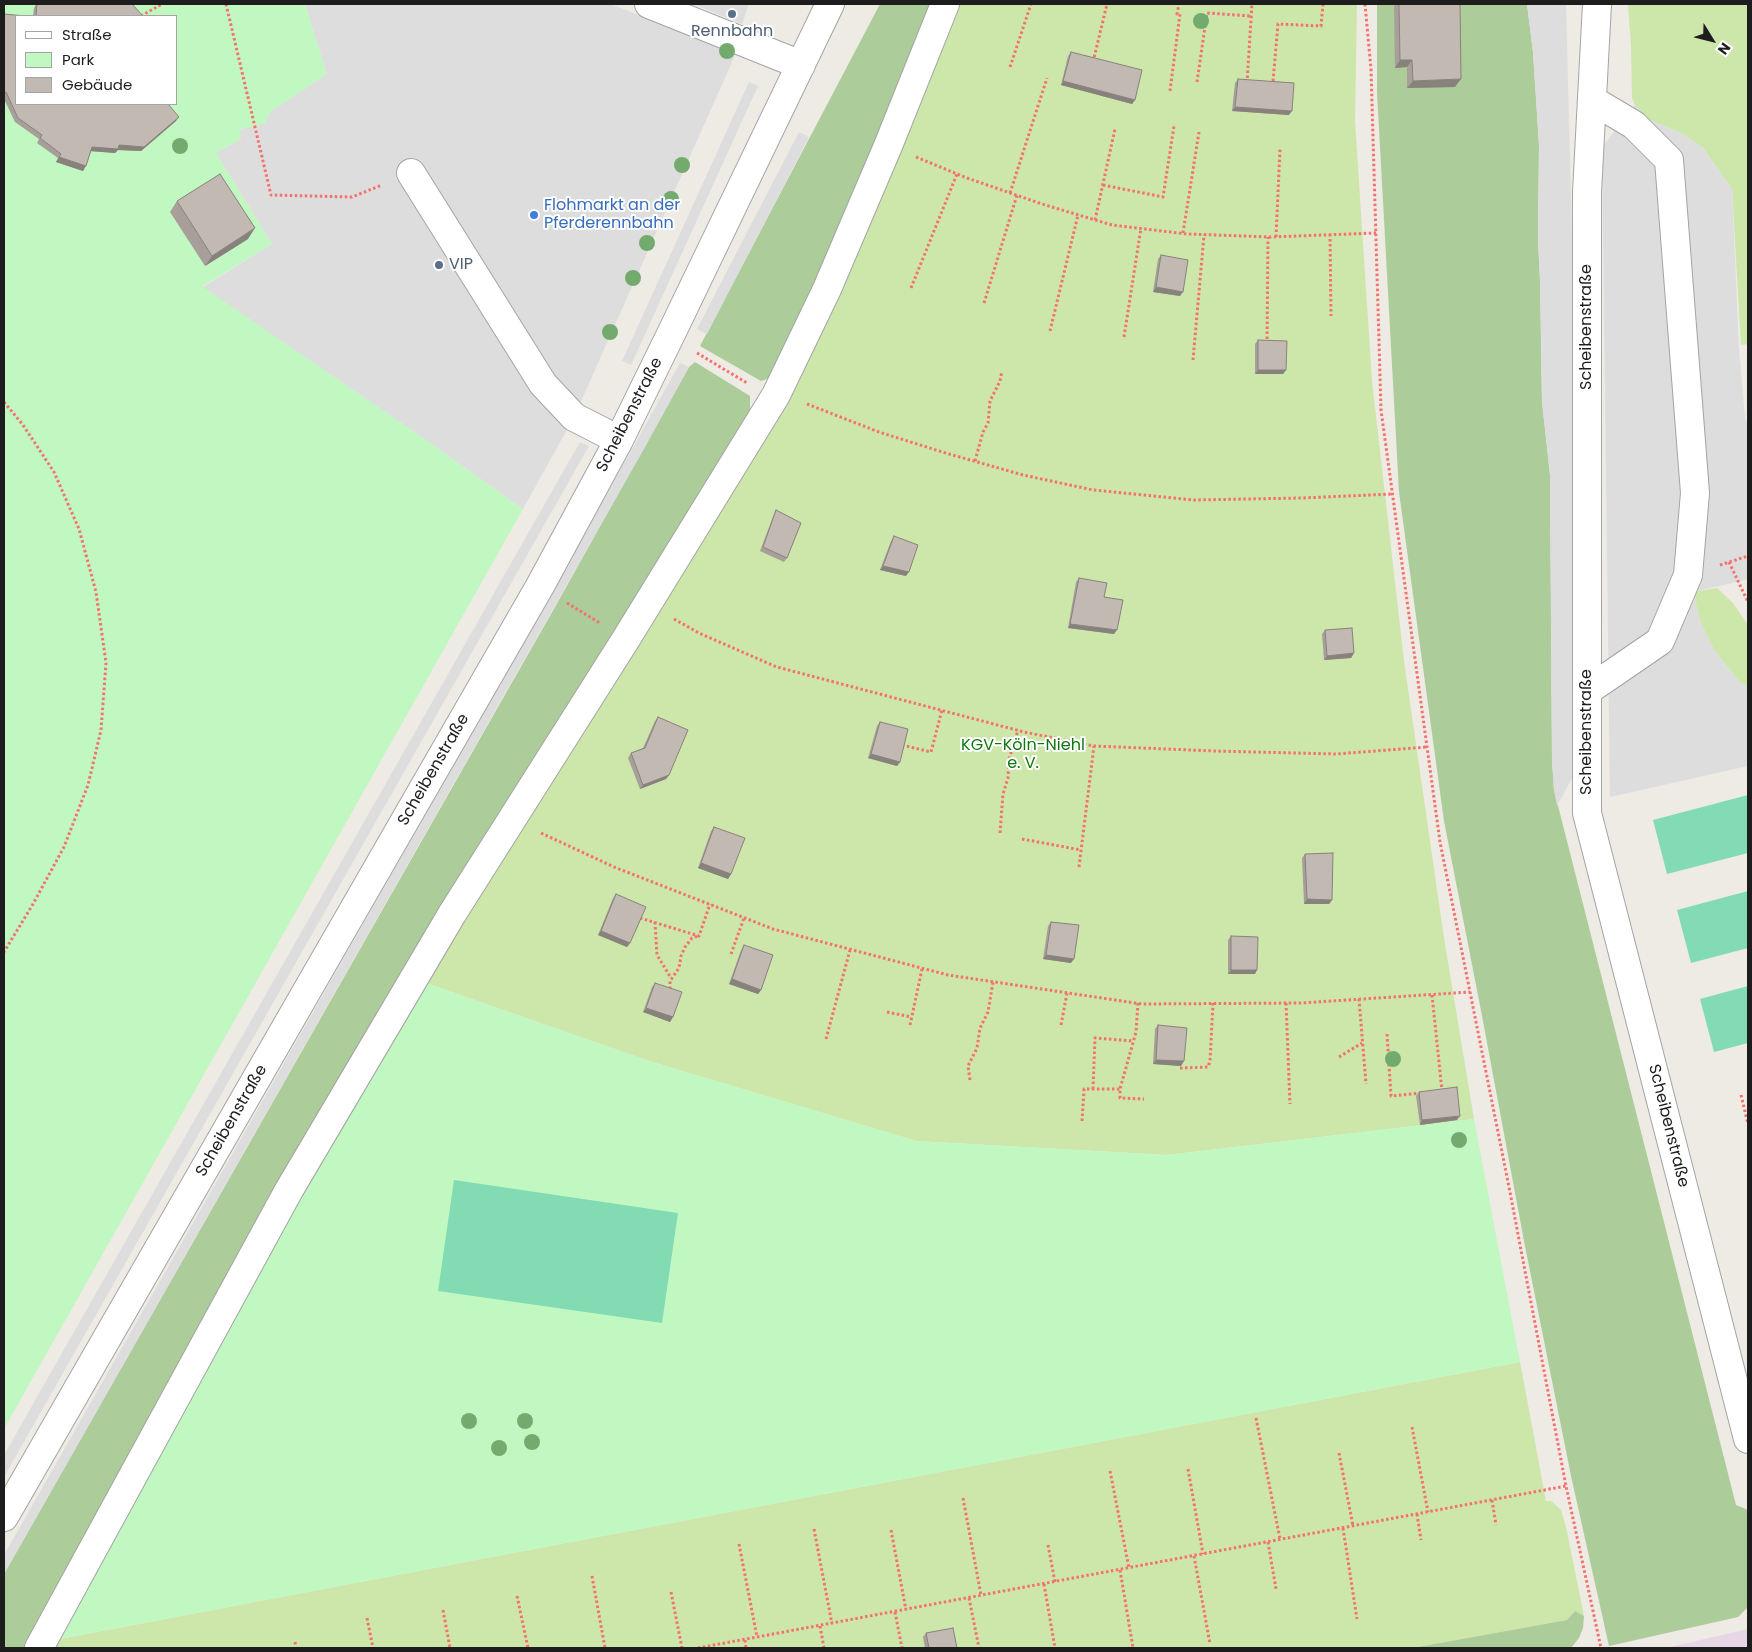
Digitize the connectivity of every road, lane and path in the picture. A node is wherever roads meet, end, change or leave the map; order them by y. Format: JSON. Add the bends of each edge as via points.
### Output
{"nodes":[{"id":1,"x":162,"y":4,"type":"edge"},
{"id":2,"x":226,"y":4,"type":"edge"},
{"id":3,"x":649,"y":4,"type":"edge"},
{"id":4,"x":830,"y":4,"type":"edge"},
{"id":5,"x":945,"y":4,"type":"edge"},
{"id":6,"x":1031,"y":4,"type":"edge"},
{"id":7,"x":1107,"y":4,"type":"edge"},
{"id":8,"x":1179,"y":4,"type":"edge"},
{"id":9,"x":1252,"y":4,"type":"edge"},
{"id":10,"x":1323,"y":4,"type":"edge"},
{"id":11,"x":1365,"y":4,"type":"edge"},
{"id":12,"x":1598,"y":4,"type":"edge"},
{"id":13,"x":143,"y":15,"type":"edge"},
{"id":14,"x":1251,"y":16,"type":"junction"},
{"id":15,"x":1093,"y":63,"type":"edge"},
{"id":16,"x":801,"y":65,"type":"junction"},
{"id":17,"x":1010,"y":66,"type":"dead end"},
{"id":18,"x":1047,"y":78,"type":"dead end"},
{"id":19,"x":1273,"y":81,"type":"edge"},
{"id":20,"x":1197,"y":82,"type":"dead end"},
{"id":21,"x":1247,"y":84,"type":"edge"},
{"id":22,"x":1170,"y":92,"type":"dead end"},
{"id":23,"x":1592,"y":100,"type":"junction"},
{"id":24,"x":1174,"y":126,"type":"dead end"},
{"id":25,"x":1115,"y":129,"type":"dead end"},
{"id":26,"x":1199,"y":132,"type":"dead end"},
{"id":27,"x":888,"y":146,"type":"junction"},
{"id":28,"x":1280,"y":149,"type":"dead end"},
{"id":29,"x":410,"y":173,"type":"joint"},
{"id":30,"x":957,"y":174,"type":"junction"},
{"id":31,"x":1103,"y":185,"type":"junction"},
{"id":32,"x":1010,"y":193,"type":"junction"},
{"id":33,"x":1017,"y":195,"type":"junction"},
{"id":34,"x":1078,"y":215,"type":"junction"},
{"id":35,"x":1095,"y":220,"type":"junction"},
{"id":36,"x":1141,"y":228,"type":"junction"},
{"id":37,"x":1184,"y":233,"type":"junction"},
{"id":38,"x":1376,"y":233,"type":"junction"},
{"id":39,"x":1330,"y":234,"type":"junction"},
{"id":40,"x":1204,"y":235,"type":"junction"},
{"id":41,"x":1268,"y":237,"type":"junction"},
{"id":42,"x":1276,"y":237,"type":"junction"},
{"id":43,"x":912,"y":288,"type":"dead end"},
{"id":44,"x":984,"y":303,"type":"dead end"},
{"id":45,"x":1331,"y":316,"type":"dead end"},
{"id":46,"x":1050,"y":331,"type":"dead end"},
{"id":47,"x":670,"y":336,"type":"junction"},
{"id":48,"x":1124,"y":338,"type":"dead end"},
{"id":49,"x":1267,"y":345,"type":"edge"},
{"id":50,"x":1193,"y":360,"type":"dead end"},
{"id":51,"x":1002,"y":371,"type":"dead end"},
{"id":52,"x":776,"y":394,"type":"junction"},
{"id":53,"x":4,"y":402,"type":"edge"},
{"id":54,"x":619,"y":440,"type":"junction"},
{"id":55,"x":975,"y":461,"type":"junction"},
{"id":56,"x":1393,"y":494,"type":"junction"},
{"id":57,"x":1729,"y":562,"type":"dead end"},
{"id":58,"x":540,"y":586,"type":"junction"},
{"id":59,"x":1748,"y":602,"type":"edge"},
{"id":60,"x":647,"y":604,"type":"junction"},
{"id":61,"x":626,"y":639,"type":"junction"},
{"id":62,"x":1587,"y":691,"type":"junction"},
{"id":63,"x":942,"y":710,"type":"junction"},
{"id":64,"x":1018,"y":730,"type":"junction"},
{"id":65,"x":902,"y":744,"type":"edge"},
{"id":66,"x":1094,"y":746,"type":"junction"},
{"id":67,"x":1427,"y":747,"type":"junction"},
{"id":68,"x":512,"y":819,"type":"junction"},
{"id":69,"x":1000,"y":832,"type":"dead end"},
{"id":70,"x":1022,"y":839,"type":"dead end"},
{"id":71,"x":1081,"y":850,"type":"junction"},
{"id":72,"x":1079,"y":867,"type":"dead end"},
{"id":73,"x":710,"y":904,"type":"junction"},
{"id":74,"x":640,"y":918,"type":"edge"},
{"id":75,"x":744,"y":918,"type":"junction"},
{"id":76,"x":655,"y":922,"type":"junction"},
{"id":77,"x":699,"y":936,"type":"junction"},
{"id":78,"x":850,"y":950,"type":"junction"},
{"id":79,"x":4,"y":952,"type":"edge"},
{"id":80,"x":731,"y":954,"type":"dead end"},
{"id":81,"x":922,"y":969,"type":"junction"},
{"id":82,"x":671,"y":978,"type":"junction"},
{"id":83,"x":993,"y":982,"type":"junction"},
{"id":84,"x":670,"y":989,"type":"edge"},
{"id":85,"x":1470,"y":992,"type":"junction"},
{"id":86,"x":1067,"y":993,"type":"junction"},
{"id":87,"x":1432,"y":995,"type":"junction"},
{"id":88,"x":1359,"y":999,"type":"junction"},
{"id":89,"x":1138,"y":1003,"type":"junction"},
{"id":90,"x":1213,"y":1003,"type":"junction"},
{"id":91,"x":1286,"y":1003,"type":"junction"},
{"id":92,"x":887,"y":1012,"type":"dead end"},
{"id":93,"x":911,"y":1017,"type":"junction"},
{"id":94,"x":910,"y":1025,"type":"dead end"},
{"id":95,"x":1061,"y":1025,"type":"dead end"},
{"id":96,"x":1387,"y":1034,"type":"dead end"},
{"id":97,"x":826,"y":1039,"type":"dead end"},
{"id":98,"x":1133,"y":1041,"type":"junction"},
{"id":99,"x":1362,"y":1044,"type":"junction"},
{"id":100,"x":1339,"y":1057,"type":"dead end"},
{"id":101,"x":1180,"y":1068,"type":"edge"},
{"id":102,"x":970,"y":1080,"type":"dead end"},
{"id":103,"x":1366,"y":1084,"type":"dead end"},
{"id":104,"x":1093,"y":1088,"type":"junction"},
{"id":105,"x":1120,"y":1089,"type":"junction"},
{"id":106,"x":1425,"y":1092,"type":"edge"},
{"id":107,"x":1433,"y":1092,"type":"edge"},
{"id":108,"x":1741,"y":1095,"type":"dead end"},
{"id":109,"x":1144,"y":1099,"type":"dead end"},
{"id":110,"x":1290,"y":1104,"type":"dead end"},
{"id":111,"x":1082,"y":1121,"type":"dead end"},
{"id":112,"x":1748,"y":1124,"type":"edge"},
{"id":113,"x":1256,"y":1418,"type":"dead end"},
{"id":114,"x":1412,"y":1427,"type":"dead end"},
{"id":115,"x":1748,"y":1439,"type":"edge"},
{"id":116,"x":1339,"y":1453,"type":"dead end"},
{"id":117,"x":1188,"y":1469,"type":"dead end"},
{"id":118,"x":1110,"y":1470,"type":"dead end"},
{"id":119,"x":1566,"y":1486,"type":"junction"},
{"id":120,"x":963,"y":1498,"type":"dead end"},
{"id":121,"x":1492,"y":1500,"type":"junction"},
{"id":122,"x":1428,"y":1512,"type":"junction"},
{"id":123,"x":1417,"y":1514,"type":"junction"},
{"id":124,"x":4,"y":1517,"type":"edge"},
{"id":125,"x":1496,"y":1525,"type":"dead end"},
{"id":126,"x":1353,"y":1526,"type":"junction"},
{"id":127,"x":1343,"y":1528,"type":"junction"},
{"id":128,"x":814,"y":1529,"type":"dead end"},
{"id":129,"x":891,"y":1530,"type":"dead end"},
{"id":130,"x":1280,"y":1540,"type":"junction"},
{"id":131,"x":1421,"y":1540,"type":"dead end"},
{"id":132,"x":1268,"y":1542,"type":"junction"},
{"id":133,"x":740,"y":1544,"type":"dead end"},
{"id":134,"x":1048,"y":1545,"type":"dead end"},
{"id":135,"x":1203,"y":1554,"type":"junction"},
{"id":136,"x":1194,"y":1556,"type":"junction"},
{"id":137,"x":1129,"y":1568,"type":"junction"},
{"id":138,"x":1120,"y":1570,"type":"junction"},
{"id":139,"x":592,"y":1576,"type":"dead end"},
{"id":140,"x":1055,"y":1582,"type":"junction"},
{"id":141,"x":1044,"y":1584,"type":"junction"},
{"id":142,"x":1276,"y":1590,"type":"dead end"},
{"id":143,"x":671,"y":1592,"type":"dead end"},
{"id":144,"x":517,"y":1596,"type":"dead end"},
{"id":145,"x":981,"y":1596,"type":"junction"},
{"id":146,"x":969,"y":1598,"type":"junction"},
{"id":147,"x":443,"y":1610,"type":"dead end"},
{"id":148,"x":906,"y":1610,"type":"junction"},
{"id":149,"x":895,"y":1612,"type":"junction"},
{"id":150,"x":366,"y":1618,"type":"dead end"},
{"id":151,"x":1357,"y":1619,"type":"dead end"},
{"id":152,"x":832,"y":1624,"type":"junction"},
{"id":153,"x":820,"y":1626,"type":"junction"},
{"id":154,"x":758,"y":1638,"type":"junction"},
{"id":155,"x":745,"y":1640,"type":"junction"},
{"id":156,"x":295,"y":1642,"type":"dead end"},
{"id":157,"x":1210,"y":1644,"type":"dead end"},
{"id":158,"x":39,"y":1648,"type":"edge"},
{"id":159,"x":296,"y":1648,"type":"edge"},
{"id":160,"x":373,"y":1648,"type":"edge"},
{"id":161,"x":450,"y":1648,"type":"edge"},
{"id":162,"x":528,"y":1648,"type":"edge"},
{"id":163,"x":605,"y":1648,"type":"edge"},
{"id":164,"x":682,"y":1648,"type":"edge"},
{"id":165,"x":698,"y":1648,"type":"edge"},
{"id":166,"x":746,"y":1648,"type":"edge"},
{"id":167,"x":824,"y":1648,"type":"edge"},
{"id":168,"x":902,"y":1648,"type":"edge"},
{"id":169,"x":979,"y":1648,"type":"edge"},
{"id":170,"x":1055,"y":1648,"type":"edge"},
{"id":171,"x":1133,"y":1648,"type":"edge"},
{"id":172,"x":1601,"y":1648,"type":"edge"}],
"edges":[{"from":1,"to":13,"type":"path"},
{"from":2,"to":29,"type":"path","via":[[272,195],[352,197]]},
{"from":3,"to":16,"type":"street"},
{"from":4,"to":16,"type":"street","name":"Scheibenstraße"},
{"from":5,"to":27,"type":"street"},
{"from":6,"to":17,"type":"path"},
{"from":7,"to":15,"type":"path"},
{"from":8,"to":22,"type":"path"},
{"from":9,"to":14,"type":"path"},
{"from":10,"to":19,"type":"path","via":[[1321,26],[1278,24]]},
{"from":11,"to":38,"type":"path","via":[[1371,69]]},
{"from":12,"to":23,"type":"street","name":"Scheibenstraße"},
{"from":14,"to":20,"type":"path","via":[[1206,13]]},
{"from":14,"to":21,"type":"path"},
{"from":16,"to":47,"type":"street","name":"Scheibenstraße"},
{"from":18,"to":32,"type":"path"},
{"from":23,"to":62,"type":"street","name":"Scheibenstraße","via":[[1587,192]]},
{"from":23,"to":62,"type":"street","via":[[1634,126],[1669,160],[1695,493],[1688,575],[1660,641]]},
{"from":24,"to":31,"type":"path","via":[[1163,197]]},
{"from":25,"to":31,"type":"path"},
{"from":26,"to":37,"type":"path"},
{"from":27,"to":30,"type":"path"},
{"from":27,"to":52,"type":"street","via":[[827,289]]},
{"from":28,"to":42,"type":"path"},
{"from":29,"to":54,"type":"street","via":[[542,384],[574,417]]},
{"from":30,"to":32,"type":"path"},
{"from":30,"to":43,"type":"path"},
{"from":31,"to":35,"type":"path"},
{"from":32,"to":33,"type":"path"},
{"from":33,"to":34,"type":"path"},
{"from":33,"to":44,"type":"path"},
{"from":34,"to":35,"type":"path"},
{"from":34,"to":46,"type":"path"},
{"from":35,"to":36,"type":"path"},
{"from":36,"to":37,"type":"path"},
{"from":36,"to":48,"type":"path"},
{"from":37,"to":40,"type":"path"},
{"from":38,"to":39,"type":"path"},
{"from":38,"to":56,"type":"path","via":[[1381,410]]},
{"from":39,"to":42,"type":"path"},
{"from":39,"to":45,"type":"path"},
{"from":40,"to":41,"type":"path"},
{"from":40,"to":50,"type":"path"},
{"from":41,"to":42,"type":"path"},
{"from":41,"to":49,"type":"path"},
{"from":47,"to":52,"type":"path","via":[[758,389]]},
{"from":47,"to":54,"type":"street","name":"Scheibenstraße"},
{"from":51,"to":55,"type":"path","via":[[990,401],[988,423]]},
{"from":52,"to":55,"type":"path","via":[[879,432]]},
{"from":52,"to":60,"type":"street"},
{"from":53,"to":79,"type":"path","via":[[54,472],[79,529],[96,592],[106,663],[101,730],[88,785],[64,847]]},
{"from":54,"to":58,"type":"street","name":"Scheibenstraße"},
{"from":55,"to":56,"type":"path","via":[[1093,490],[1194,500]]},
{"from":56,"to":67,"type":"path"},
{"from":57,"to":59,"type":"path"},
{"from":58,"to":61,"type":"path"},
{"from":58,"to":124,"type":"street","name":"Scheibenstraße"},
{"from":60,"to":61,"type":"street"},
{"from":60,"to":63,"type":"path","via":[[699,632],[777,667]]},
{"from":61,"to":68,"type":"street"},
{"from":62,"to":115,"type":"street","name":"Scheibenstraße","via":[[1587,813]]},
{"from":63,"to":64,"type":"path"},
{"from":63,"to":65,"type":"path","via":[[931,752]]},
{"from":64,"to":66,"type":"path"},
{"from":64,"to":69,"type":"path","via":[[1009,759]]},
{"from":66,"to":67,"type":"path","via":[[1336,754]]},
{"from":66,"to":71,"type":"path"},
{"from":67,"to":85,"type":"path","via":[[1440,842]]},
{"from":68,"to":73,"type":"path","via":[[614,867]]},
{"from":68,"to":158,"type":"street","via":[[289,1190]]},
{"from":70,"to":71,"type":"path"},
{"from":71,"to":72,"type":"path"},
{"from":73,"to":75,"type":"path"},
{"from":73,"to":77,"type":"path"},
{"from":74,"to":76,"type":"path"},
{"from":75,"to":78,"type":"path"},
{"from":75,"to":80,"type":"path"},
{"from":76,"to":77,"type":"path"},
{"from":76,"to":82,"type":"path","via":[[657,955]]},
{"from":77,"to":82,"type":"path","via":[[685,946],[680,968]]},
{"from":78,"to":81,"type":"path"},
{"from":78,"to":97,"type":"path"},
{"from":81,"to":83,"type":"path"},
{"from":81,"to":93,"type":"path"},
{"from":82,"to":84,"type":"path"},
{"from":83,"to":86,"type":"path"},
{"from":83,"to":102,"type":"path","via":[[988,1012],[968,1066]]},
{"from":85,"to":87,"type":"path"},
{"from":85,"to":119,"type":"path"},
{"from":86,"to":89,"type":"path"},
{"from":86,"to":95,"type":"path"},
{"from":87,"to":88,"type":"path"},
{"from":87,"to":107,"type":"path","via":[[1442,1092]]},
{"from":88,"to":91,"type":"path"},
{"from":88,"to":99,"type":"path"},
{"from":89,"to":90,"type":"path"},
{"from":89,"to":98,"type":"path"},
{"from":90,"to":91,"type":"path"},
{"from":90,"to":101,"type":"path","via":[[1208,1067]]},
{"from":91,"to":110,"type":"path"},
{"from":92,"to":93,"type":"path"},
{"from":93,"to":94,"type":"path"},
{"from":96,"to":106,"type":"path","via":[[1391,1096]]},
{"from":98,"to":104,"type":"path","via":[[1095,1038]]},
{"from":98,"to":105,"type":"path"},
{"from":99,"to":100,"type":"path"},
{"from":99,"to":103,"type":"path"},
{"from":104,"to":105,"type":"path"},
{"from":104,"to":111,"type":"path","via":[[1084,1088]]},
{"from":105,"to":109,"type":"path","via":[[1120,1098]]},
{"from":108,"to":112,"type":"path"},
{"from":113,"to":130,"type":"path"},
{"from":114,"to":122,"type":"path"},
{"from":116,"to":126,"type":"path"},
{"from":117,"to":135,"type":"path"},
{"from":118,"to":137,"type":"path"},
{"from":119,"to":121,"type":"path"},
{"from":119,"to":172,"type":"path"},
{"from":120,"to":145,"type":"path"},
{"from":121,"to":122,"type":"path"},
{"from":121,"to":125,"type":"path"},
{"from":122,"to":123,"type":"path"},
{"from":123,"to":126,"type":"path"},
{"from":123,"to":131,"type":"path"},
{"from":126,"to":127,"type":"path"},
{"from":127,"to":130,"type":"path"},
{"from":127,"to":151,"type":"path"},
{"from":128,"to":152,"type":"path"},
{"from":129,"to":148,"type":"path"},
{"from":130,"to":132,"type":"path"},
{"from":132,"to":135,"type":"path"},
{"from":132,"to":142,"type":"path"},
{"from":133,"to":154,"type":"path"},
{"from":134,"to":140,"type":"path"},
{"from":135,"to":136,"type":"path"},
{"from":136,"to":137,"type":"path"},
{"from":136,"to":157,"type":"path"},
{"from":137,"to":138,"type":"path"},
{"from":138,"to":140,"type":"path"},
{"from":138,"to":171,"type":"path"},
{"from":139,"to":163,"type":"path"},
{"from":140,"to":141,"type":"path"},
{"from":141,"to":145,"type":"path"},
{"from":141,"to":170,"type":"path"},
{"from":143,"to":164,"type":"path"},
{"from":144,"to":162,"type":"path"},
{"from":145,"to":146,"type":"path"},
{"from":146,"to":148,"type":"path"},
{"from":146,"to":169,"type":"path"},
{"from":147,"to":161,"type":"path"},
{"from":148,"to":149,"type":"path"},
{"from":149,"to":152,"type":"path"},
{"from":149,"to":168,"type":"path"},
{"from":150,"to":160,"type":"path"},
{"from":152,"to":153,"type":"path"},
{"from":153,"to":154,"type":"path"},
{"from":153,"to":167,"type":"path"},
{"from":154,"to":155,"type":"path"},
{"from":155,"to":165,"type":"path"},
{"from":155,"to":166,"type":"path"},
{"from":156,"to":159,"type":"path"}]}
